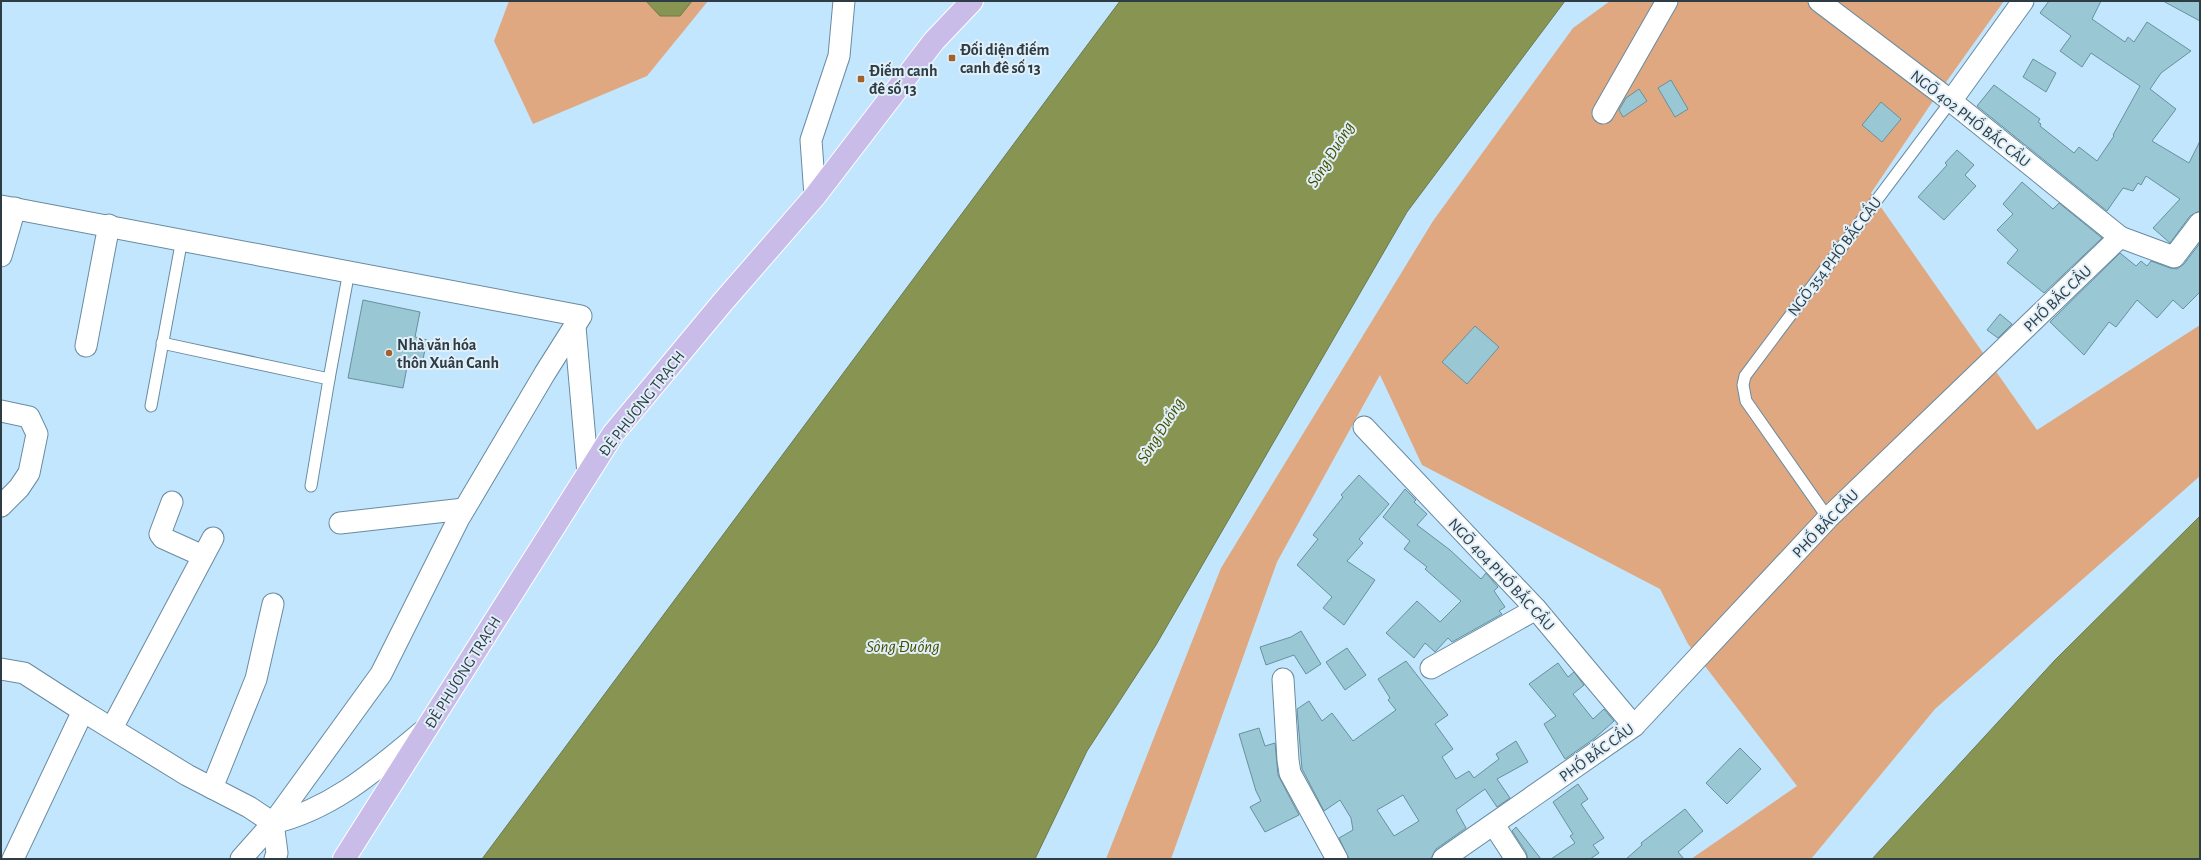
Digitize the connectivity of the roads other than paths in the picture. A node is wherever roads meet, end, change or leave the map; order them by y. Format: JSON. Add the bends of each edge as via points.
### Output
{"nodes":[{"id":1,"x":844,"y":1,"type":"edge"},
{"id":2,"x":972,"y":1,"type":"edge"},
{"id":3,"x":1667,"y":1,"type":"edge"},
{"id":4,"x":1819,"y":1,"type":"edge"},
{"id":5,"x":2023,"y":1,"type":"edge"},
{"id":6,"x":1951,"y":101,"type":"junction"},
{"id":7,"x":1604,"y":113,"type":"dead end"},
{"id":8,"x":815,"y":196,"type":"junction"},
{"id":9,"x":8,"y":207,"type":"edge"},
{"id":10,"x":2200,"y":223,"type":"edge"},
{"id":11,"x":109,"y":225,"type":"junction"},
{"id":12,"x":2120,"y":237,"type":"junction"},
{"id":13,"x":182,"y":239,"type":"junction"},
{"id":14,"x":1,"y":256,"type":"edge"},
{"id":15,"x":349,"y":271,"type":"junction"},
{"id":16,"x":574,"y":326,"type":"junction"},
{"id":17,"x":162,"y":343,"type":"junction"},
{"id":18,"x":86,"y":346,"type":"dead end"},
{"id":19,"x":329,"y":380,"type":"junction"},
{"id":20,"x":150,"y":406,"type":"dead end"},
{"id":21,"x":1,"y":411,"type":"edge"},
{"id":22,"x":1364,"y":427,"type":"dead end"},
{"id":23,"x":588,"y":474,"type":"junction"},
{"id":24,"x":311,"y":486,"type":"dead end"},
{"id":25,"x":172,"y":502,"type":"dead end"},
{"id":26,"x":1,"y":506,"type":"edge"},
{"id":27,"x":464,"y":509,"type":"junction"},
{"id":28,"x":1828,"y":518,"type":"junction"},
{"id":29,"x":340,"y":523,"type":"dead end"},
{"id":30,"x":213,"y":538,"type":"dead end"},
{"id":31,"x":203,"y":556,"type":"junction"},
{"id":32,"x":273,"y":604,"type":"dead end"},
{"id":33,"x":1536,"y":609,"type":"junction"},
{"id":34,"x":1431,"y":668,"type":"dead end"},
{"id":35,"x":1,"y":669,"type":"edge"},
{"id":36,"x":1283,"y":679,"type":"dead end"},
{"id":37,"x":83,"y":711,"type":"junction"},
{"id":38,"x":1634,"y":726,"type":"junction"},
{"id":39,"x":112,"y":728,"type":"junction"},
{"id":40,"x":427,"y":728,"type":"junction"},
{"id":41,"x":212,"y":788,"type":"junction"},
{"id":42,"x":273,"y":823,"type":"junction"},
{"id":43,"x":1494,"y":825,"type":"junction"},
{"id":44,"x":11,"y":849,"type":"edge"},
{"id":45,"x":241,"y":859,"type":"edge"},
{"id":46,"x":275,"y":859,"type":"edge"},
{"id":47,"x":344,"y":859,"type":"edge"},
{"id":48,"x":1337,"y":859,"type":"edge"},
{"id":49,"x":1443,"y":859,"type":"edge"},
{"id":50,"x":1516,"y":859,"type":"edge"}],
"edges":[{"from":1,"to":8,"type":"street","via":[[839,56],[811,140]]},
{"from":2,"to":8,"type":"main road","name":"ĐÊ PHƯƠNG TRẠCH","via":[[934,41]]},
{"from":3,"to":7,"type":"street"},
{"from":4,"to":6,"type":"street","name":"NGÕ 402 PHỐ BẮC CẦU"},
{"from":5,"to":6,"type":"street","name":"NGÕ 354 PHỐ BẮC CẦU"},
{"from":6,"to":12,"type":"street","name":"NGÕ 402 PHỐ BẮC CẦU"},
{"from":6,"to":28,"type":"lane","name":"NGÕ 354 PHỐ BẮC CẦU","via":[[1745,376],[1743,385],[1746,401]]},
{"from":8,"to":23,"type":"main road","name":"ĐÊ PHƯƠNG TRẠCH","via":[[618,428]]},
{"from":9,"to":11,"type":"street"},
{"from":9,"to":14,"type":"street"},
{"from":10,"to":12,"type":"street","via":[[2174,257]]},
{"from":11,"to":13,"type":"street"},
{"from":11,"to":18,"type":"street"},
{"from":12,"to":28,"type":"street","name":"PHỐ BẮC CẦU"},
{"from":13,"to":15,"type":"street"},
{"from":13,"to":17,"type":"lane"},
{"from":15,"to":16,"type":"street","via":[[581,316]]},
{"from":15,"to":19,"type":"lane"},
{"from":16,"to":23,"type":"street"},
{"from":16,"to":27,"type":"street"},
{"from":17,"to":19,"type":"lane"},
{"from":17,"to":20,"type":"lane"},
{"from":19,"to":24,"type":"lane"},
{"from":21,"to":26,"type":"street","via":[[29,417],[37,434],[29,473],[19,488]]},
{"from":22,"to":33,"type":"street","name":"NGÕ 404 PHỐ BẮC CẦU"},
{"from":23,"to":40,"type":"main road","name":"ĐÊ PHƯƠNG TRẠCH"},
{"from":25,"to":31,"type":"street","via":[[160,534],[163,538]]},
{"from":27,"to":29,"type":"street"},
{"from":27,"to":42,"type":"street","via":[[381,674]]},
{"from":28,"to":38,"type":"street","name":"PHỐ BẮC CẦU"},
{"from":30,"to":31,"type":"street"},
{"from":31,"to":39,"type":"street"},
{"from":32,"to":41,"type":"street","via":[[256,679]]},
{"from":33,"to":34,"type":"street"},
{"from":33,"to":38,"type":"street","name":"NGÕ 404 PHỐ BẮC CẦU"},
{"from":35,"to":37,"type":"street","via":[[24,673]]},
{"from":36,"to":48,"type":"street","via":[[1290,773]]},
{"from":37,"to":39,"type":"street"},
{"from":37,"to":44,"type":"street"},
{"from":38,"to":43,"type":"street","name":"PHỐ BẮC CẦU"},
{"from":39,"to":41,"type":"street"},
{"from":40,"to":42,"type":"street","via":[[359,783],[298,817]]},
{"from":40,"to":47,"type":"main road","name":"ĐÊ PHƯƠNG TRẠCH"},
{"from":41,"to":42,"type":"street"},
{"from":42,"to":45,"type":"street"},
{"from":42,"to":46,"type":"street","via":[[277,854]]},
{"from":43,"to":49,"type":"street","name":"PHỐ BẮC CẦU"},
{"from":43,"to":50,"type":"street"}]}
